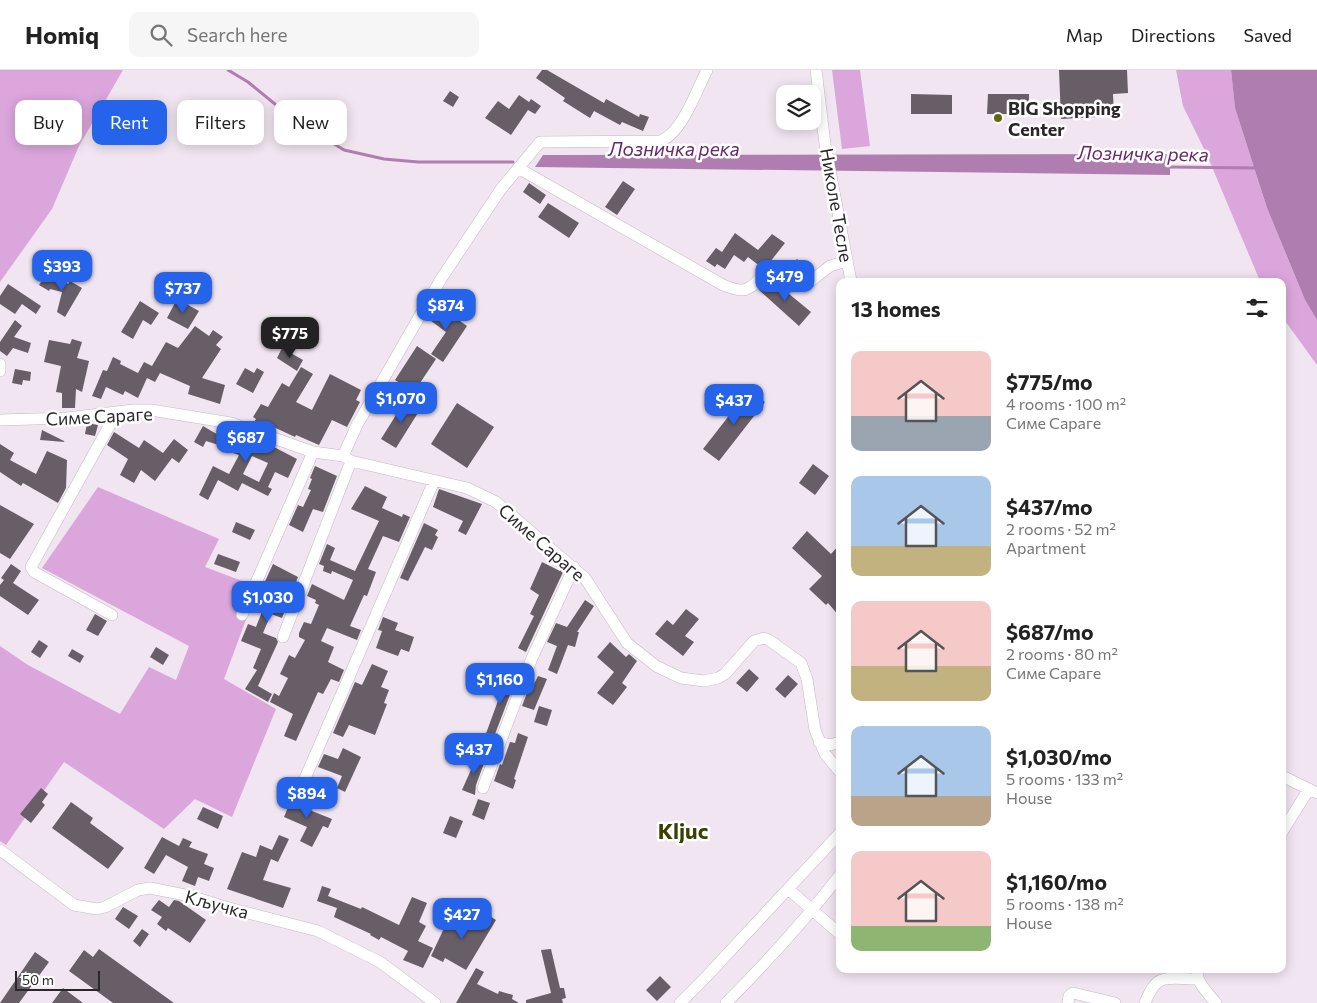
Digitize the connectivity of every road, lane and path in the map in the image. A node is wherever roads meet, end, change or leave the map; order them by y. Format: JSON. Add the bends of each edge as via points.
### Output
{"nodes":[{"id":1,"x":707,"y":70,"type":"edge"},
{"id":2,"x":816,"y":70,"type":"edge"},
{"id":3,"x":518,"y":168,"type":"junction"},
{"id":4,"x":847,"y":261,"type":"junction"},
{"id":5,"x":850,"y":278,"type":"edge"},
{"id":6,"x":0,"y":364,"type":"edge"},
{"id":7,"x":0,"y":371,"type":"edge"},
{"id":8,"x":118,"y":412,"type":"junction"},
{"id":9,"x":0,"y":420,"type":"edge"},
{"id":10,"x":313,"y":452,"type":"junction"},
{"id":11,"x":347,"y":458,"type":"junction"},
{"id":12,"x":434,"y":481,"type":"junction"},
{"id":13,"x":574,"y":567,"type":"junction"},
{"id":14,"x":112,"y":615,"type":"dead end"},
{"id":15,"x":242,"y":615,"type":"dead end"},
{"id":16,"x":284,"y":636,"type":"dead end"},
{"id":17,"x":820,"y":742,"type":"junction"},
{"id":18,"x":836,"y":743,"type":"edge"},
{"id":19,"x":836,"y":767,"type":"edge"},
{"id":20,"x":1286,"y":778,"type":"edge"},
{"id":21,"x":303,"y":783,"type":"dead end"},
{"id":22,"x":483,"y":788,"type":"dead end"},
{"id":23,"x":1313,"y":791,"type":"edge"},
{"id":24,"x":1286,"y":827,"type":"edge"},
{"id":25,"x":836,"y":837,"type":"edge"},
{"id":26,"x":0,"y":850,"type":"edge"},
{"id":27,"x":836,"y":880,"type":"edge"},
{"id":28,"x":788,"y":889,"type":"junction"},
{"id":29,"x":812,"y":910,"type":"junction"},
{"id":30,"x":836,"y":931,"type":"edge"},
{"id":31,"x":1198,"y":974,"type":"edge"},
{"id":32,"x":436,"y":1003,"type":"edge"},
{"id":33,"x":680,"y":1003,"type":"edge"},
{"id":34,"x":726,"y":1003,"type":"edge"},
{"id":35,"x":1068,"y":1003,"type":"edge"},
{"id":36,"x":1115,"y":1003,"type":"edge"},
{"id":37,"x":1145,"y":1003,"type":"edge"},
{"id":38,"x":1216,"y":1003,"type":"edge"}],
"edges":[{"from":1,"to":3,"type":"street","via":[[676,130],[666,139],[540,142]]},
{"from":2,"to":4,"type":"street","name":"Николе Тесле"},
{"from":3,"to":4,"type":"street","via":[[736,290],[750,289],[775,269],[801,284],[807,284],[830,266]]},
{"from":3,"to":11,"type":"street","via":[[441,279],[357,425]]},
{"from":4,"to":5,"type":"street","name":"Николе Тесле"},
{"from":6,"to":7,"type":"street"},
{"from":8,"to":9,"type":"street","name":"Симе Сараге","via":[[67,418]]},
{"from":8,"to":10,"type":"street","name":"Симе Сараге","via":[[151,410],[231,423]]},
{"from":8,"to":14,"type":"street","via":[[31,567],[34,572]]},
{"from":10,"to":11,"type":"street","name":"Симе Сараге"},
{"from":10,"to":15,"type":"street"},
{"from":11,"to":12,"type":"street","name":"Симе Сараге"},
{"from":11,"to":16,"type":"street"},
{"from":12,"to":13,"type":"street","name":"Симе Сараге","via":[[467,488],[496,502]]},
{"from":12,"to":21,"type":"street"},
{"from":13,"to":17,"type":"street","name":"Симе Сараге","via":[[593,588],[627,643],[656,666],[681,678],[704,681],[718,678],[754,641],[764,638],[797,658],[804,668]]},
{"from":13,"to":22,"type":"street","via":[[532,658]]},
{"from":17,"to":18,"type":"street"},
{"from":17,"to":19,"type":"street","name":"Симе Сараге"},
{"from":20,"to":23,"type":"street"},
{"from":23,"to":24,"type":"street"},
{"from":25,"to":28,"type":"street"},
{"from":26,"to":32,"type":"street","name":"Кључка","via":[[74,905],[84,908],[105,907],[138,890],[150,888],[318,931],[380,962]]},
{"from":27,"to":29,"type":"street"},
{"from":28,"to":29,"type":"street"},
{"from":28,"to":33,"type":"street"},
{"from":29,"to":30,"type":"street"},
{"from":29,"to":34,"type":"street"},
{"from":31,"to":37,"type":"street","via":[[1155,982]]},
{"from":31,"to":38,"type":"street"},
{"from":35,"to":36,"type":"street","via":[[1073,993]]}]}
